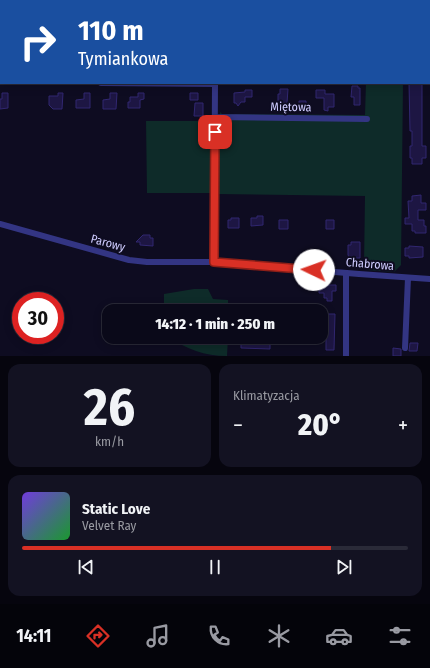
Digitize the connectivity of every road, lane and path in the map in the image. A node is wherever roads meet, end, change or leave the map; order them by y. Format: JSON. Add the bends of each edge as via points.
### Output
{"nodes":[{"id":1,"x":215,"y":84,"type":"edge"},
{"id":2,"x":215,"y":117,"type":"junction"},
{"id":3,"x":367,"y":119,"type":"dead end"},
{"id":4,"x":0,"y":224,"type":"edge"},
{"id":5,"x":214,"y":262,"type":"junction"},
{"id":6,"x":346,"y":273,"type":"junction"},
{"id":7,"x":408,"y":278,"type":"junction"},
{"id":8,"x":430,"y":279,"type":"edge"},
{"id":9,"x":405,"y":348,"type":"dead end"},
{"id":10,"x":346,"y":356,"type":"edge"}],
"edges":[{"from":1,"to":2,"type":"street"},
{"from":2,"to":3,"type":"street","name":"Miętowa"},
{"from":2,"to":5,"type":"street"},
{"from":4,"to":5,"type":"street","name":"Parowy","via":[[129,260]]},
{"from":5,"to":6,"type":"street","name":"Chabrowa"},
{"from":6,"to":7,"type":"street","name":"Chabrowa"},
{"from":6,"to":10,"type":"street"},
{"from":7,"to":8,"type":"street","name":"Chabrowa"},
{"from":7,"to":9,"type":"street"}]}
